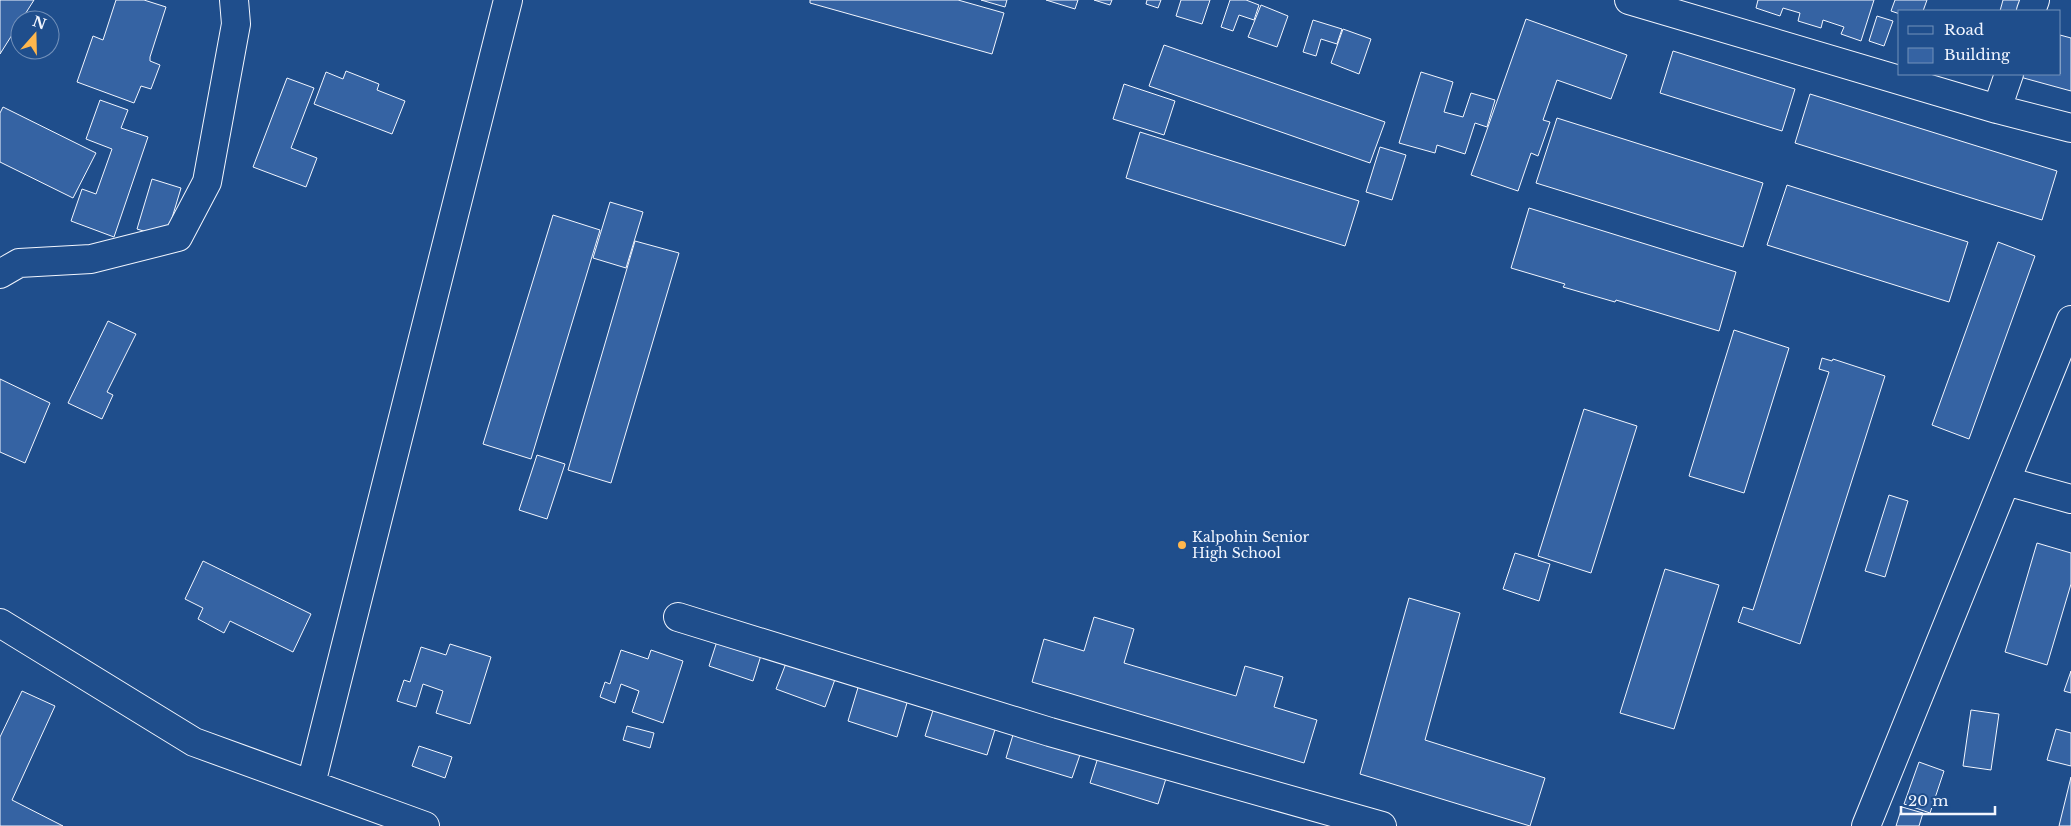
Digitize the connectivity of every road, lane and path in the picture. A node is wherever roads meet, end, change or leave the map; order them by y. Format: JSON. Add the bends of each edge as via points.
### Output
{"nodes":[{"id":1,"x":234,"y":0,"type":"edge"},
{"id":2,"x":508,"y":0,"type":"edge"},
{"id":3,"x":1629,"y":0,"type":"edge"},
{"id":4,"x":2009,"y":75,"type":"edge"},
{"id":5,"x":1997,"y":109,"type":"junction"},
{"id":6,"x":2071,"y":128,"type":"edge"},
{"id":7,"x":0,"y":274,"type":"edge"},
{"id":8,"x":2071,"y":320,"type":"edge"},
{"id":9,"x":2006,"y":481,"type":"junction"},
{"id":10,"x":2071,"y":499,"type":"edge"},
{"id":11,"x":678,"y":617,"type":"dead end"},
{"id":12,"x":0,"y":623,"type":"edge"},
{"id":13,"x":311,"y":784,"type":"junction"},
{"id":14,"x":425,"y":826,"type":"edge"},
{"id":15,"x":1382,"y":826,"type":"edge"},
{"id":16,"x":1866,"y":826,"type":"edge"}],
"edges":[{"from":1,"to":7,"type":"street","via":[[236,24],[206,182],[178,237],[91,259],[19,263]]},
{"from":2,"to":13,"type":"street"},
{"from":3,"to":5,"type":"street"},
{"from":4,"to":5,"type":"street"},
{"from":5,"to":6,"type":"street"},
{"from":8,"to":9,"type":"street"},
{"from":9,"to":10,"type":"street"},
{"from":9,"to":16,"type":"street"},
{"from":11,"to":15,"type":"street","via":[[1050,732]]},
{"from":12,"to":13,"type":"street","via":[[194,742]]},
{"from":13,"to":14,"type":"street"}]}
